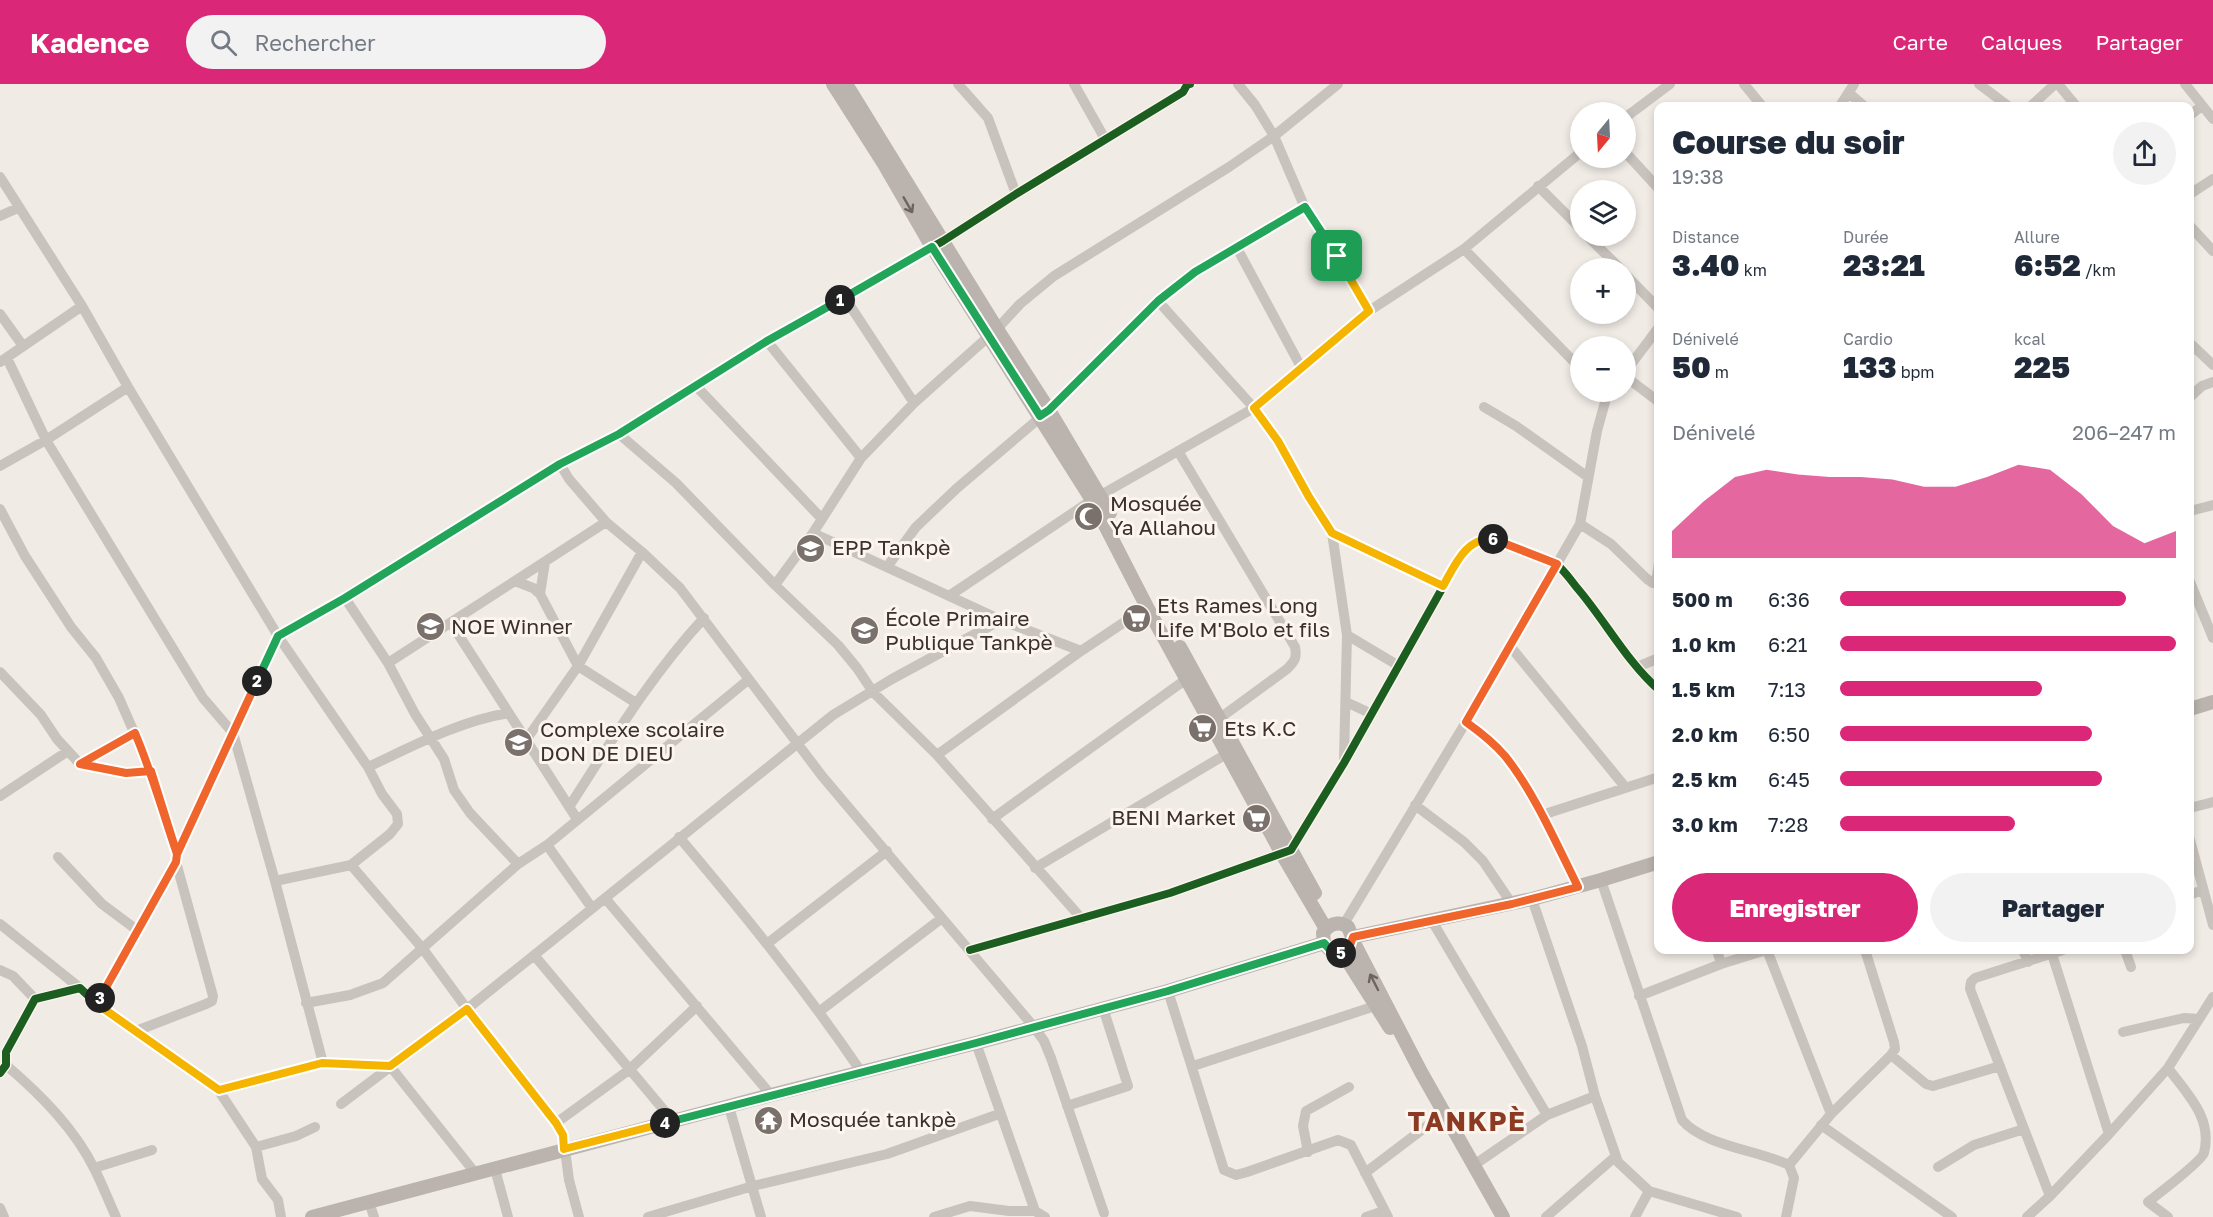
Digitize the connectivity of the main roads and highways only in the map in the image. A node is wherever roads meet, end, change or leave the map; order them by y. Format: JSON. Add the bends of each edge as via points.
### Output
{"nodes":[{"id":1,"x":833,"y":84,"type":"edge"},
{"id":2,"x":846,"y":84,"type":"edge"},
{"id":3,"x":937,"y":244,"type":"junction"},
{"id":4,"x":1097,"y":498,"type":"junction"},
{"id":5,"x":1191,"y":676,"type":"junction"},
{"id":6,"x":2213,"y":702,"type":"edge"},
{"id":7,"x":2194,"y":708,"type":"edge"},
{"id":8,"x":1287,"y":852,"type":"junction"},
{"id":9,"x":1654,"y":863,"type":"edge"},
{"id":10,"x":1334,"y":926,"type":"junction"},
{"id":11,"x":1353,"y":939,"type":"junction"},
{"id":12,"x":1324,"y":943,"type":"junction"},
{"id":13,"x":1342,"y":952,"type":"junction"},
{"id":14,"x":1420,"y":1072,"type":"junction"},
{"id":15,"x":312,"y":1217,"type":"edge"},
{"id":16,"x":1503,"y":1217,"type":"edge"}],
"edges":[{"from":1,"to":3,"type":"main road","one_way":true},
{"from":2,"to":3,"type":"main road"},
{"from":3,"to":4,"type":"main road"},
{"from":4,"to":5,"type":"main road","via":[[1154,599]]},
{"from":4,"to":5,"type":"main road","via":[[1147,607]]},
{"from":5,"to":8,"type":"main road","via":[[1228,753]]},
{"from":5,"to":8,"type":"main road","via":[[1220,718]]},
{"from":6,"to":7,"type":"main road"},
{"from":8,"to":10,"type":"main road"},
{"from":9,"to":11,"type":"main road","via":[[1532,899]]},
{"from":10,"to":11,"type":"main road","via":[[1352,931]]},
{"from":10,"to":12,"type":"main road","via":[[1323,933]]},
{"from":11,"to":13,"type":"main road"},
{"from":14,"to":11,"type":"main road","one_way":true},
{"from":12,"to":13,"type":"main road","via":[[1331,951]]},
{"from":12,"to":15,"type":"main road","via":[[1168,991],[976,1043]]},
{"from":13,"to":14,"type":"main road"},
{"from":14,"to":16,"type":"main road"}]}
